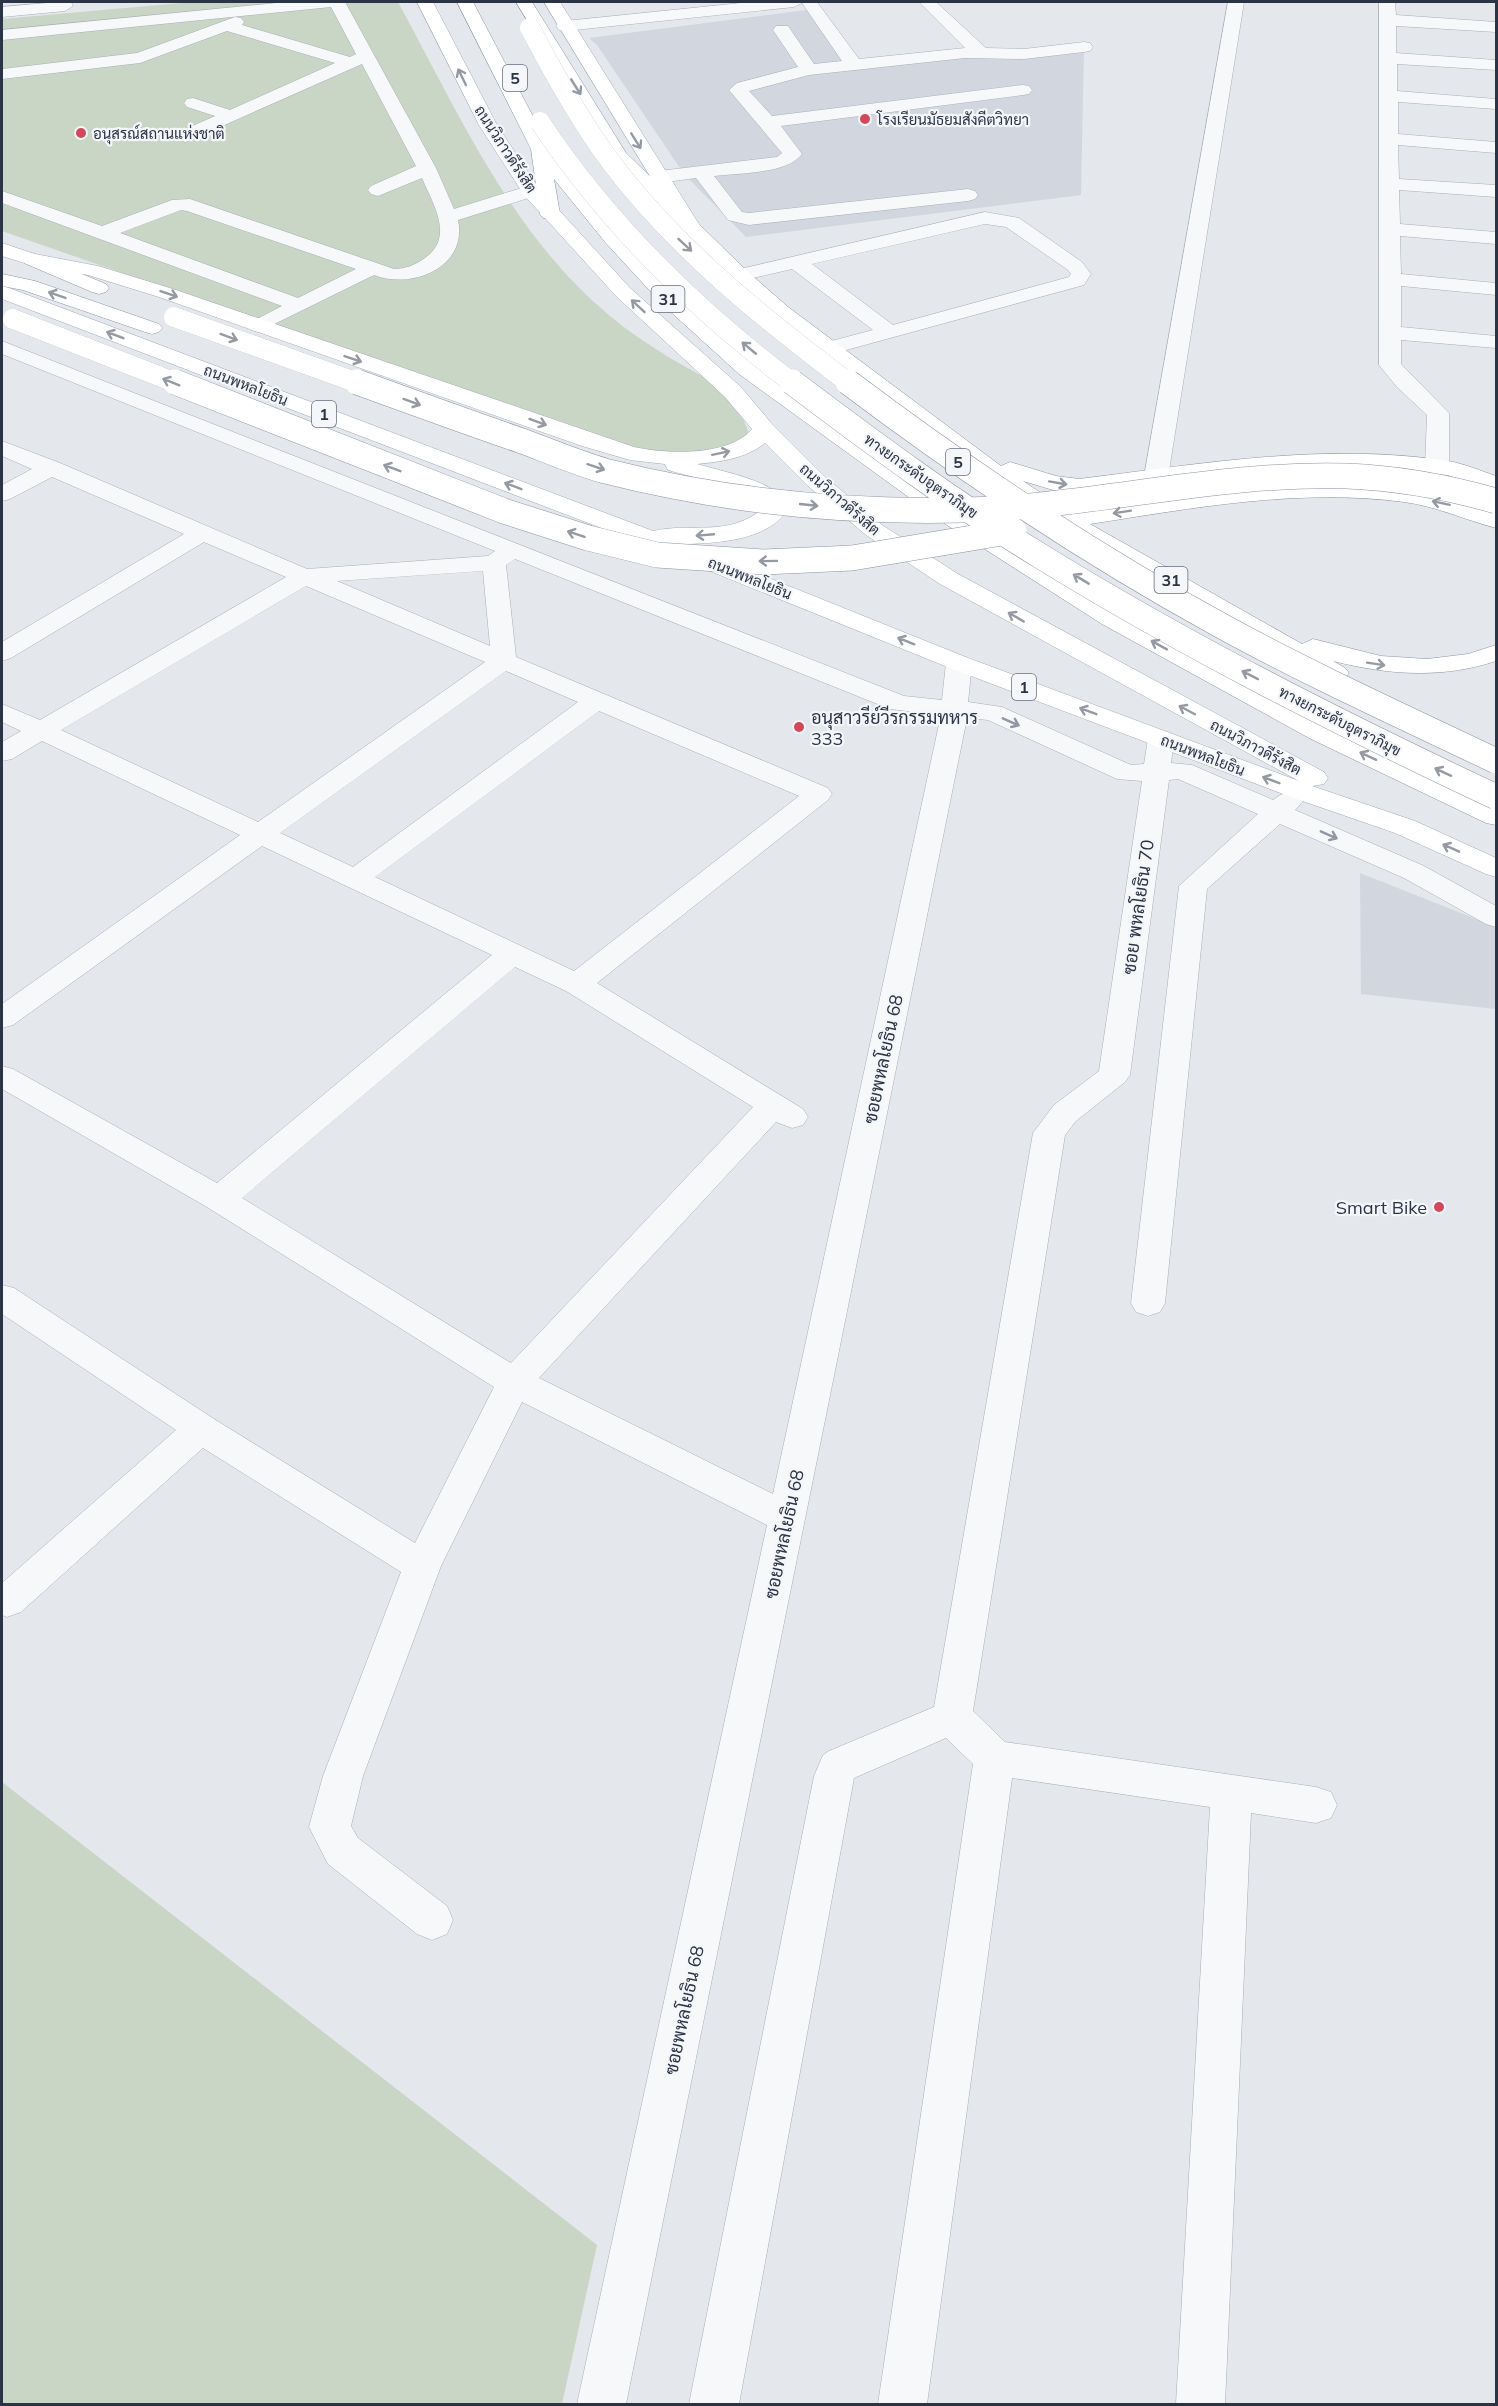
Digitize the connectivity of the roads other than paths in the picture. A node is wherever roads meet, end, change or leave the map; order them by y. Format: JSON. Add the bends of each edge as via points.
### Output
{"nodes":[{"id":1,"x":335,"y":2,"type":"edge"},
{"id":2,"x":425,"y":2,"type":"edge"},
{"id":3,"x":465,"y":2,"type":"edge"},
{"id":4,"x":476,"y":2,"type":"edge"},
{"id":5,"x":515,"y":2,"type":"edge"},
{"id":6,"x":523,"y":2,"type":"edge"},
{"id":7,"x":552,"y":2,"type":"edge"},
{"id":8,"x":794,"y":2,"type":"edge"},
{"id":9,"x":809,"y":2,"type":"edge"},
{"id":10,"x":927,"y":2,"type":"edge"},
{"id":11,"x":1236,"y":2,"type":"edge"},
{"id":12,"x":75,"y":4,"type":"edge"},
{"id":13,"x":686,"y":7,"type":"edge"},
{"id":14,"x":263,"y":9,"type":"junction"},
{"id":15,"x":1387,"y":11,"type":"edge"},
{"id":16,"x":2,"y":12,"type":"edge"},
{"id":17,"x":565,"y":26,"type":"junction"},
{"id":18,"x":1497,"y":27,"type":"edge"},
{"id":19,"x":223,"y":28,"type":"junction"},
{"id":20,"x":530,"y":28,"type":"junction"},
{"id":21,"x":782,"y":30,"type":"dead end"},
{"id":22,"x":492,"y":33,"type":"junction"},
{"id":23,"x":2,"y":35,"type":"edge"},
{"id":24,"x":70,"y":45,"type":"dead end"},
{"id":25,"x":1084,"y":47,"type":"dead end"},
{"id":26,"x":982,"y":54,"type":"junction"},
{"id":27,"x":1388,"y":58,"type":"junction"},
{"id":28,"x":358,"y":59,"type":"junction"},
{"id":29,"x":855,"y":64,"type":"junction"},
{"id":30,"x":1497,"y":65,"type":"edge"},
{"id":31,"x":809,"y":70,"type":"junction"},
{"id":32,"x":2,"y":74,"type":"edge"},
{"id":33,"x":1023,"y":90,"type":"dead end"},
{"id":34,"x":1388,"y":96,"type":"junction"},
{"id":35,"x":193,"y":103,"type":"dead end"},
{"id":36,"x":1497,"y":104,"type":"edge"},
{"id":37,"x":231,"y":116,"type":"junction"},
{"id":38,"x":768,"y":122,"type":"junction"},
{"id":39,"x":186,"y":136,"type":"dead end"},
{"id":40,"x":1388,"y":138,"type":"junction"},
{"id":41,"x":1497,"y":147,"type":"edge"},
{"id":42,"x":540,"y":149,"type":"junction"},
{"id":43,"x":427,"y":168,"type":"junction"},
{"id":44,"x":700,"y":171,"type":"junction"},
{"id":45,"x":659,"y":177,"type":"junction"},
{"id":46,"x":1389,"y":184,"type":"junction"},
{"id":47,"x":378,"y":190,"type":"dead end"},
{"id":48,"x":531,"y":191,"type":"junction"},
{"id":49,"x":1497,"y":191,"type":"edge"},
{"id":50,"x":968,"y":195,"type":"dead end"},
{"id":51,"x":2,"y":197,"type":"edge"},
{"id":52,"x":550,"y":214,"type":"junction"},
{"id":53,"x":448,"y":217,"type":"junction"},
{"id":54,"x":692,"y":229,"type":"junction"},
{"id":55,"x":1390,"y":229,"type":"junction"},
{"id":56,"x":100,"y":234,"type":"junction"},
{"id":57,"x":1497,"y":238,"type":"edge"},
{"id":58,"x":2,"y":249,"type":"edge"},
{"id":59,"x":32,"y":259,"type":"junction"},
{"id":60,"x":797,"y":263,"type":"junction"},
{"id":61,"x":374,"y":268,"type":"junction"},
{"id":62,"x":740,"y":275,"type":"junction"},
{"id":63,"x":1391,"y":279,"type":"junction"},
{"id":64,"x":2,"y":280,"type":"edge"},
{"id":65,"x":1497,"y":289,"type":"edge"},
{"id":66,"x":2,"y":292,"type":"edge"},
{"id":67,"x":299,"y":305,"type":"junction"},
{"id":68,"x":7,"y":317,"type":"edge"},
{"id":69,"x":258,"y":326,"type":"junction"},
{"id":70,"x":890,"y":333,"type":"junction"},
{"id":71,"x":1391,"y":333,"type":"junction"},
{"id":72,"x":1497,"y":342,"type":"edge"},
{"id":73,"x":2,"y":347,"type":"edge"},
{"id":74,"x":828,"y":349,"type":"junction"},
{"id":75,"x":764,"y":429,"type":"junction"},
{"id":76,"x":2,"y":448,"type":"edge"},
{"id":77,"x":963,"y":450,"type":"junction"},
{"id":78,"x":642,"y":456,"type":"junction"},
{"id":79,"x":1437,"y":467,"type":"junction"},
{"id":80,"x":52,"y":468,"type":"junction"},
{"id":81,"x":1156,"y":477,"type":"junction"},
{"id":82,"x":1497,"y":483,"type":"edge"},
{"id":83,"x":2,"y":494,"type":"edge"},
{"id":84,"x":1497,"y":501,"type":"edge"},
{"id":85,"x":1075,"y":519,"type":"junction"},
{"id":86,"x":1497,"y":521,"type":"edge"},
{"id":87,"x":204,"y":532,"type":"junction"},
{"id":88,"x":646,"y":537,"type":"junction"},
{"id":89,"x":502,"y":557,"type":"junction"},
{"id":90,"x":306,"y":576,"type":"junction"},
{"id":91,"x":1240,"y":621,"type":"junction"},
{"id":92,"x":2,"y":653,"type":"edge"},
{"id":93,"x":1494,"y":654,"type":"edge"},
{"id":94,"x":504,"y":660,"type":"junction"},
{"id":95,"x":959,"y":663,"type":"junction"},
{"id":96,"x":597,"y":700,"type":"junction"},
{"id":97,"x":955,"y":709,"type":"junction"},
{"id":98,"x":2,"y":712,"type":"edge"},
{"id":99,"x":40,"y":730,"type":"junction"},
{"id":100,"x":1161,"y":739,"type":"junction"},
{"id":101,"x":1497,"y":752,"type":"edge"},
{"id":102,"x":2,"y":753,"type":"edge"},
{"id":103,"x":1497,"y":761,"type":"edge"},
{"id":104,"x":1156,"y":772,"type":"junction"},
{"id":105,"x":1301,"y":791,"type":"junction"},
{"id":106,"x":1497,"y":797,"type":"edge"},
{"id":107,"x":1277,"y":812,"type":"junction"},
{"id":108,"x":1497,"y":817,"type":"edge"},
{"id":109,"x":1405,"y":827,"type":"junction"},
{"id":110,"x":259,"y":834,"type":"junction"},
{"id":111,"x":1497,"y":868,"type":"edge"},
{"id":112,"x":355,"y":879,"type":"junction"},
{"id":113,"x":1497,"y":918,"type":"edge"},
{"id":114,"x":512,"y":954,"type":"junction"},
{"id":115,"x":577,"y":984,"type":"junction"},
{"id":116,"x":2,"y":1018,"type":"edge"},
{"id":117,"x":2,"y":1076,"type":"edge"},
{"id":118,"x":219,"y":1199,"type":"junction"},
{"id":119,"x":2,"y":1297,"type":"edge"},
{"id":120,"x":1148,"y":1303,"type":"dead end"},
{"id":121,"x":514,"y":1382,"type":"junction"},
{"id":122,"x":201,"y":1429,"type":"junction"},
{"id":123,"x":787,"y":1518,"type":"junction"},
{"id":124,"x":422,"y":1566,"type":"junction"},
{"id":125,"x":7,"y":1601,"type":"dead end"},
{"id":126,"x":952,"y":1717,"type":"junction"},
{"id":127,"x":994,"y":1758,"type":"junction"},
{"id":128,"x":1231,"y":1792,"type":"junction"},
{"id":129,"x":1316,"y":1805,"type":"dead end"},
{"id":130,"x":432,"y":1920,"type":"dead end"},
{"id":131,"x":601,"y":2404,"type":"edge"},
{"id":132,"x":714,"y":2404,"type":"edge"},
{"id":133,"x":902,"y":2404,"type":"edge"},
{"id":134,"x":1201,"y":2404,"type":"edge"}],
"edges":[{"from":1,"to":14,"type":"street"},
{"from":1,"to":28,"type":"street"},
{"from":48,"to":2,"type":"main road","name":"ถนนวิภาวดีรังสิต","number":"31","one_way":true,"via":[[488,125]]},
{"from":3,"to":22,"type":"main road","number":"5"},
{"from":3,"to":42,"type":"main road","name":"ถนนวิภาวดีรังสิต","number":"31"},
{"from":4,"to":22,"type":"main road","name":"ทางยกระดับอุตราภิมุข","number":"5"},
{"from":5,"to":20,"type":"main road","name":"ทางยกระดับอุตราภิมุข","number":"5"},
{"from":6,"to":20,"type":"main road","number":"5"},
{"from":6,"to":54,"type":"main road","number":"31","one_way":true,"via":[[619,156]]},
{"from":7,"to":17,"type":"main road","number":"31"},
{"from":8,"to":13,"type":"street"},
{"from":9,"to":29,"type":"street"},
{"from":10,"to":26,"type":"street"},
{"from":11,"to":81,"type":"street"},
{"from":12,"to":16,"type":"street"},
{"from":13,"to":17,"type":"street"},
{"from":14,"to":19,"type":"street"},
{"from":14,"to":23,"type":"street"},
{"from":15,"to":18,"type":"street"},
{"from":15,"to":27,"type":"street"},
{"from":17,"to":45,"type":"main road","number":"31","one_way":true},
{"from":19,"to":24,"type":"street"},
{"from":19,"to":28,"type":"street"},
{"from":19,"to":32,"type":"street","via":[[126,61]]},
{"from":20,"to":103,"type":"main road","name":"ทางยกระดับอุตราภิมุข","number":"5","one_way":true,"bridge":true,"via":[[560,88],[626,182],[676,236],[747,302],[826,366],[924,440],[1039,516],[1220,625]]},
{"from":21,"to":31,"type":"street"},
{"from":106,"to":22,"type":"main road","name":"ทางยกระดับอุตราภิมุข","number":"5","one_way":true,"bridge":true,"via":[[1245,673],[1116,600],[980,518],[780,374],[694,300],[593,195],[554,145]]},
{"from":25,"to":26,"type":"street"},
{"from":26,"to":29,"type":"street"},
{"from":27,"to":30,"type":"street"},
{"from":27,"to":34,"type":"street"},
{"from":28,"to":37,"type":"street"},
{"from":28,"to":43,"type":"street"},
{"from":29,"to":31,"type":"street"},
{"from":31,"to":38,"type":"street","via":[[738,90]]},
{"from":33,"to":38,"type":"street"},
{"from":34,"to":36,"type":"street"},
{"from":34,"to":40,"type":"street"},
{"from":35,"to":37,"type":"street"},
{"from":37,"to":39,"type":"street"},
{"from":38,"to":44,"type":"street","via":[[793,154],[789,158]]},
{"from":40,"to":41,"type":"street"},
{"from":40,"to":46,"type":"street"},
{"from":42,"to":52,"type":"main road"},
{"from":108,"to":42,"type":"main road","name":"ถนนวิภาวดีรังสิต","number":"31","one_way":true,"via":[[1320,733],[1111,619],[955,520],[747,369],[669,300],[612,238]]},
{"from":43,"to":47,"type":"street"},
{"from":43,"to":53,"type":"street"},
{"from":44,"to":45,"type":"street"},
{"from":44,"to":50,"type":"street","via":[[740,218]]},
{"from":45,"to":54,"type":"main road","number":"31"},
{"from":46,"to":49,"type":"street"},
{"from":46,"to":55,"type":"street"},
{"from":48,"to":52,"type":"main road","name":"ถนนวิภาวดีรังสิต","number":"31"},
{"from":48,"to":53,"type":"street"},
{"from":51,"to":56,"type":"street"},
{"from":75,"to":52,"type":"main road","name":"ถนนวิภาวดีรังสิต","number":"31","one_way":true,"via":[[733,392],[623,292]]},
{"from":53,"to":61,"type":"street","via":[[451,236],[447,249],[430,263],[408,275],[395,276]]},
{"from":54,"to":62,"type":"main road","number":"31"},
{"from":55,"to":57,"type":"street"},
{"from":55,"to":63,"type":"street"},
{"from":56,"to":61,"type":"street","via":[[179,204],[190,205]]},
{"from":56,"to":67,"type":"street"},
{"from":58,"to":59,"type":"main road"},
{"from":59,"to":69,"type":"main road","one_way":true,"via":[[102,273]]},
{"from":59,"to":84,"type":"main road","one_way":true,"bridge":true,"via":[[174,317],[602,470],[674,486],[812,505],[1012,509],[1264,479],[1359,475],[1401,478]]},
{"from":60,"to":62,"type":"street"},
{"from":60,"to":70,"type":"street"},
{"from":60,"to":70,"type":"street","via":[[985,218],[1012,222],[1081,274],[1069,285]]},
{"from":61,"to":67,"type":"street"},
{"from":62,"to":74,"type":"main road","number":"31"},
{"from":63,"to":65,"type":"street"},
{"from":63,"to":71,"type":"street"},
{"from":85,"to":64,"type":"main road","one_way":true,"bridge":true,"via":[[937,527],[852,526],[713,513],[645,500],[574,480],[152,328],[28,285]]},
{"from":88,"to":66,"type":"main road","name":"ถนนพหลโยธิน","number":"1","one_way":true},
{"from":67,"to":69,"type":"street"},
{"from":85,"to":68,"type":"main road","one_way":true,"bridge":true,"via":[[852,558],[764,562],[657,555],[504,511]]},
{"from":69,"to":78,"type":"main road","one_way":true},
{"from":70,"to":74,"type":"street"},
{"from":71,"to":72,"type":"street"},
{"from":71,"to":79,"type":"street","via":[[1390,364],[1438,412]]},
{"from":73,"to":89,"type":"street"},
{"from":74,"to":77,"type":"main road","number":"31"},
{"from":78,"to":75,"type":"main road","one_way":true,"via":[[699,457],[724,453],[759,439]]},
{"from":109,"to":75,"type":"main road","name":"ถนนวิภาวดีรังสิต","number":"31","one_way":true,"via":[[949,579],[874,530],[816,481]]},
{"from":76,"to":80,"type":"street"},
{"from":77,"to":81,"type":"main road","one_way":true,"via":[[1053,483],[1079,486]]},
{"from":77,"to":91,"type":"main road","number":"31","via":[[1056,514]]},
{"from":78,"to":88,"type":"main road","one_way":true,"via":[[756,490],[773,501],[776,510],[766,521],[742,530]]},
{"from":79,"to":81,"type":"main road","via":[[1367,461],[1276,462]]},
{"from":79,"to":82,"type":"main road"},
{"from":80,"to":83,"type":"street"},
{"from":80,"to":87,"type":"street"},
{"from":86,"to":85,"type":"main road","one_way":true,"via":[[1443,503],[1358,491],[1268,493]]},
{"from":87,"to":90,"type":"street"},
{"from":87,"to":92,"type":"street"},
{"from":95,"to":88,"type":"main road","name":"ถนนพหลโยธิน","number":"1","one_way":true},
{"from":89,"to":90,"type":"street"},
{"from":89,"to":94,"type":"street"},
{"from":89,"to":97,"type":"street","via":[[899,703]]},
{"from":90,"to":94,"type":"street"},
{"from":90,"to":99,"type":"street"},
{"from":91,"to":93,"type":"main road","one_way":true,"via":[[1350,660],[1384,666],[1456,664]]},
{"from":91,"to":101,"type":"main road"},
{"from":94,"to":96,"type":"street"},
{"from":94,"to":110,"type":"street"},
{"from":95,"to":97,"type":"street","name":"ซอยพหลโยธิน 68"},
{"from":100,"to":95,"type":"main road","name":"ถนนพหลโยธิน","number":"1","one_way":true},
{"from":96,"to":112,"type":"street"},
{"from":96,"to":115,"type":"street","via":[[818,794]]},
{"from":97,"to":104,"type":"street","one_way":true,"via":[[993,713],[1127,773]]},
{"from":97,"to":123,"type":"street","name":"ซอยพหลโยธิน 68"},
{"from":98,"to":99,"type":"street"},
{"from":99,"to":102,"type":"street"},
{"from":99,"to":110,"type":"street"},
{"from":100,"to":104,"type":"street","name":"ซอย พหลโยธิน 70"},
{"from":105,"to":100,"type":"main road","name":"ถนนพหลโยธิน","number":"1","one_way":true},
{"from":104,"to":107,"type":"street","via":[[1182,771]]},
{"from":104,"to":126,"type":"street","name":"ซอย พหลโยธิน 70","via":[[1114,1075],[1065,1113],[1049,1133]]},
{"from":105,"to":107,"type":"street"},
{"from":105,"to":109,"type":"main road","name":"ถนนพหลโยธิน","number":"1"},
{"from":107,"to":113,"type":"street","one_way":true,"via":[[1414,872]]},
{"from":107,"to":120,"type":"street","via":[[1193,886]]},
{"from":111,"to":109,"type":"main road","name":"ถนนพหลโยธิน","number":"1","one_way":true},
{"from":110,"to":112,"type":"street"},
{"from":110,"to":116,"type":"street"},
{"from":112,"to":114,"type":"street"},
{"from":114,"to":115,"type":"street"},
{"from":114,"to":118,"type":"street"},
{"from":115,"to":121,"type":"street","via":[[782,1111]]},
{"from":117,"to":118,"type":"street"},
{"from":118,"to":121,"type":"street"},
{"from":119,"to":122,"type":"street"},
{"from":121,"to":123,"type":"street"},
{"from":121,"to":124,"type":"street"},
{"from":122,"to":124,"type":"street"},
{"from":122,"to":125,"type":"street"},
{"from":123,"to":131,"type":"street","name":"ซอยพหลโยธิน 68"},
{"from":124,"to":130,"type":"street","via":[[343,1776],[330,1827],[343,1851]]},
{"from":126,"to":127,"type":"street"},
{"from":126,"to":132,"type":"street","via":[[843,1763],[834,1776]]},
{"from":127,"to":128,"type":"street"},
{"from":127,"to":133,"type":"street"},
{"from":128,"to":129,"type":"street"},
{"from":128,"to":134,"type":"street"}]}
